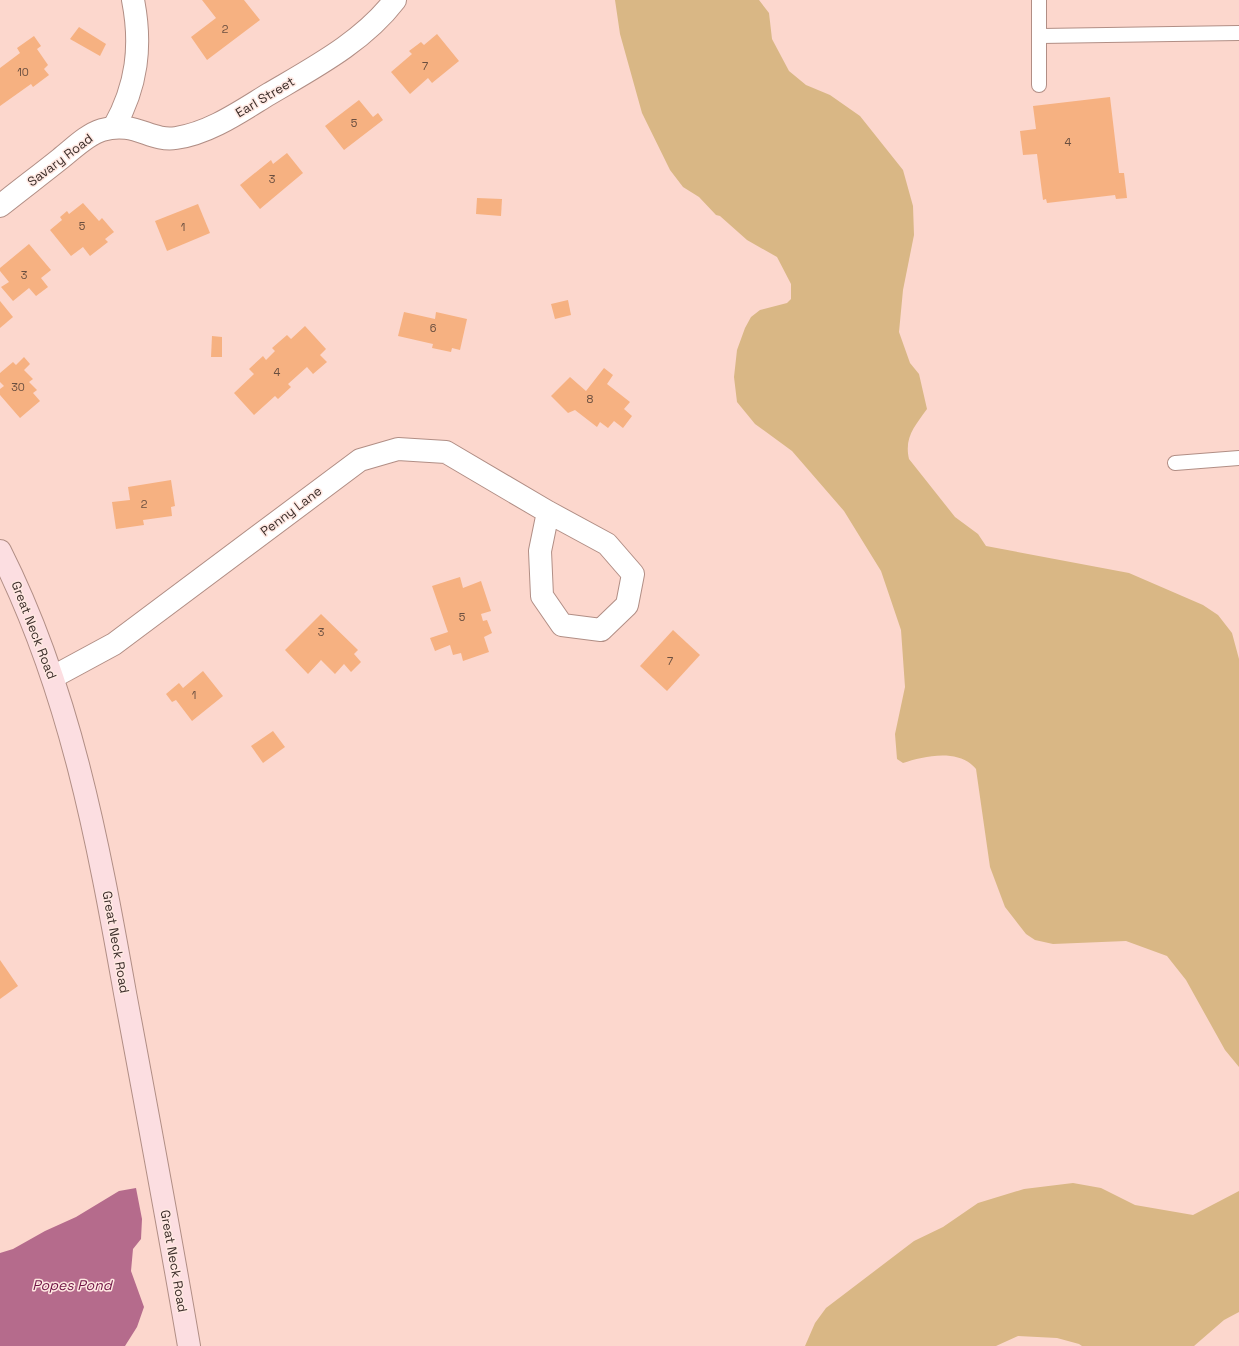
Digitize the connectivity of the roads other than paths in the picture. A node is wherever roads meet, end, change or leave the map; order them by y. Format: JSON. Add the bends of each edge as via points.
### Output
{"nodes":[{"id":1,"x":133,"y":0,"type":"edge"},
{"id":2,"x":394,"y":0,"type":"edge"},
{"id":3,"x":1039,"y":0,"type":"edge"},
{"id":4,"x":1239,"y":33,"type":"edge"},
{"id":5,"x":1041,"y":36,"type":"junction"},
{"id":6,"x":1039,"y":85,"type":"dead end"},
{"id":7,"x":114,"y":128,"type":"junction"},
{"id":8,"x":0,"y":206,"type":"edge"},
{"id":9,"x":1239,"y":458,"type":"edge"},
{"id":10,"x":1175,"y":463,"type":"dead end"},
{"id":11,"x":548,"y":512,"type":"junction"},
{"id":12,"x":0,"y":551,"type":"edge"},
{"id":13,"x":53,"y":676,"type":"junction"},
{"id":14,"x":189,"y":1346,"type":"edge"}],
"edges":[{"from":1,"to":7,"type":"street","via":[[138,33],[137,60],[129,95]]},
{"from":2,"to":7,"type":"street","name":"Earl Street","via":[[373,23],[318,65],[221,122],[186,136],[167,139],[138,129]]},
{"from":3,"to":5,"type":"lane"},
{"from":4,"to":5,"type":"lane"},
{"from":5,"to":6,"type":"lane"},
{"from":7,"to":8,"type":"street","name":"Savary Road","via":[[101,131],[76,145]]},
{"from":9,"to":10,"type":"lane"},
{"from":11,"to":11,"type":"street","name":"Penny Lane","via":[[607,544],[632,574],[627,605],[601,630],[562,625],[542,596],[540,551]]},
{"from":11,"to":13,"type":"street","name":"Penny Lane","via":[[446,452],[398,450],[360,460],[114,644]]},
{"from":12,"to":13,"type":"street","name":"Great Neck Road","via":[[32,618]]},
{"from":13,"to":14,"type":"street","name":"Great Neck Road","via":[[81,772],[96,838]]}]}
